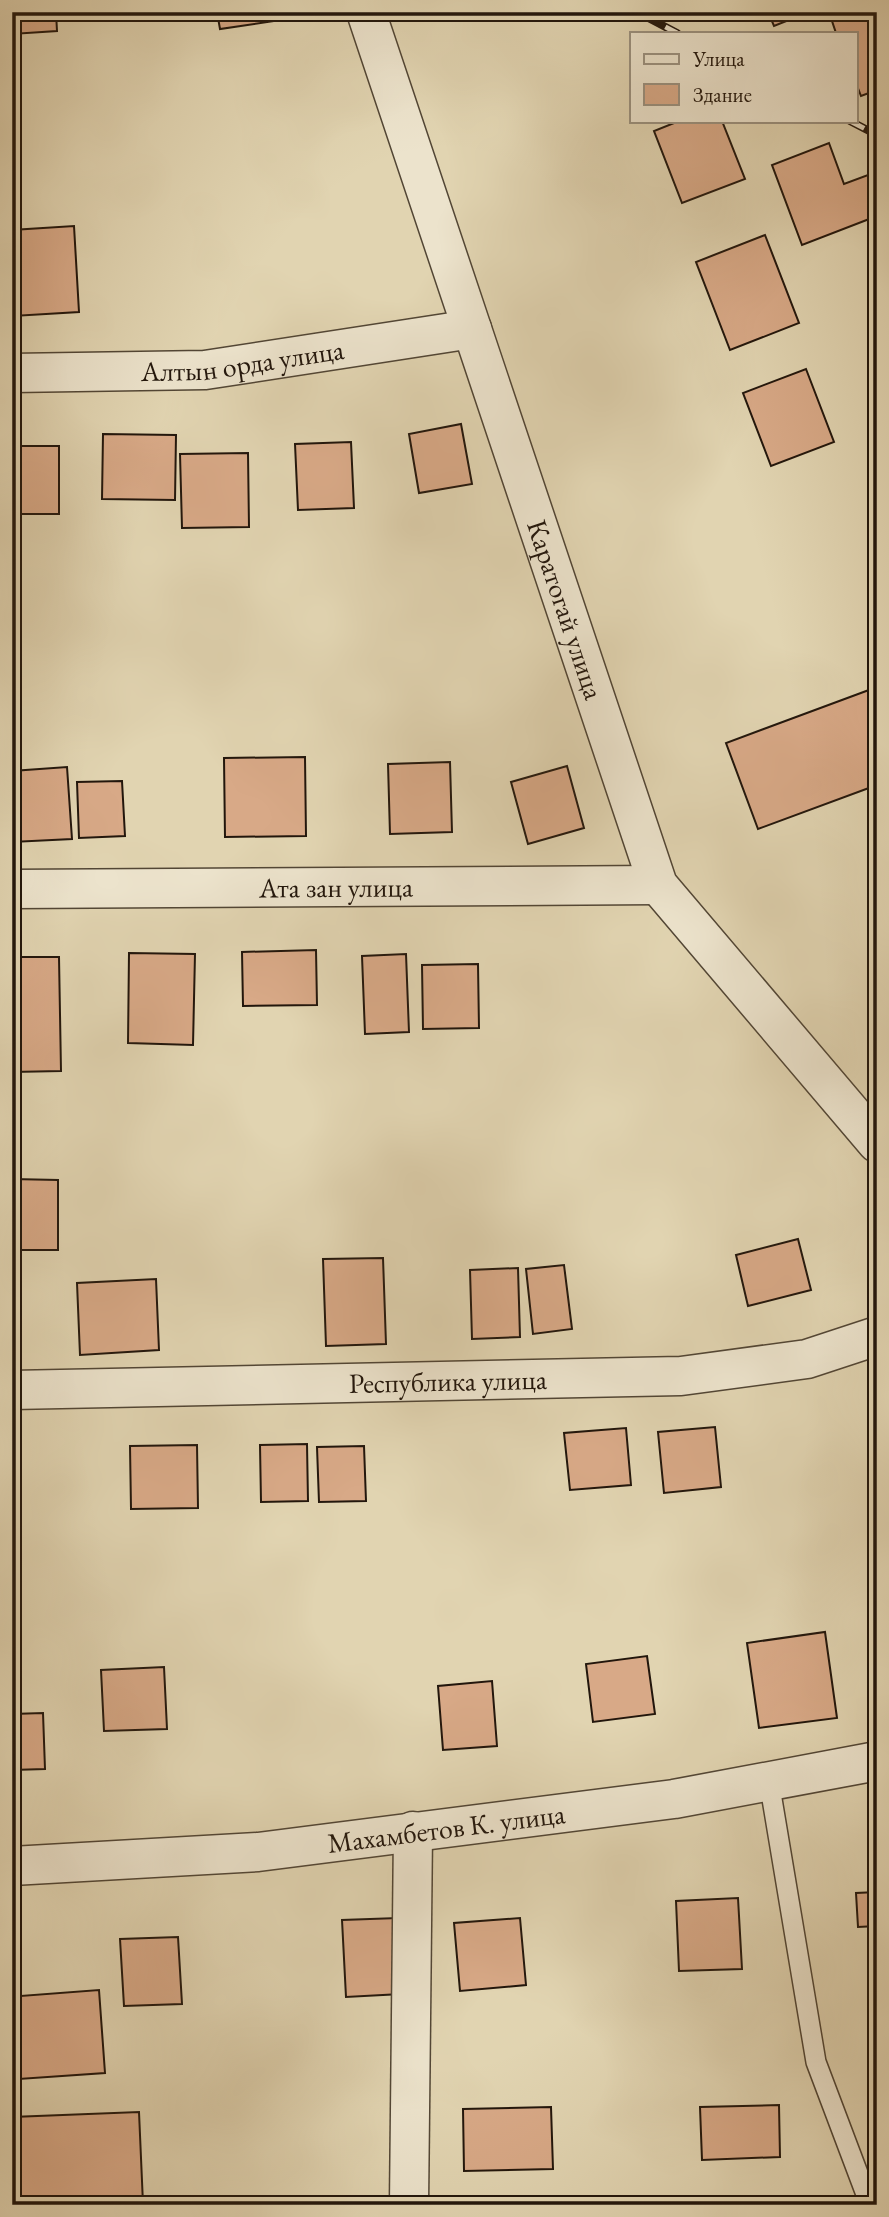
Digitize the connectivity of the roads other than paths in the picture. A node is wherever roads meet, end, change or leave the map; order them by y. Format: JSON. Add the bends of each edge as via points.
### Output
{"nodes":[{"id":1,"x":366,"y":12,"type":"edge"},
{"id":2,"x":472,"y":329,"type":"junction"},
{"id":3,"x":12,"y":373,"type":"edge"},
{"id":4,"x":658,"y":885,"type":"junction"},
{"id":5,"x":12,"y":889,"type":"edge"},
{"id":6,"x":877,"y":1143,"type":"edge"},
{"id":7,"x":877,"y":1336,"type":"edge"},
{"id":8,"x":12,"y":1390,"type":"edge"},
{"id":9,"x":877,"y":1762,"type":"edge"},
{"id":10,"x":769,"y":1781,"type":"junction"},
{"id":11,"x":413,"y":1831,"type":"junction"},
{"id":12,"x":12,"y":1866,"type":"edge"},
{"id":13,"x":409,"y":2205,"type":"edge"},
{"id":14,"x":870,"y":2205,"type":"edge"}],
"edges":[{"from":1,"to":2,"type":"street","name":"Каратогай улица"},
{"from":2,"to":3,"type":"street","name":"Алтын орда улица","via":[[205,370]]},
{"from":2,"to":4,"type":"street","name":"Каратогай улица"},
{"from":4,"to":5,"type":"street","name":"Ата зан улица"},
{"from":4,"to":6,"type":"street","name":"Каратогай улица"},
{"from":7,"to":8,"type":"street","name":"Республика улица","via":[[807,1359],[681,1377]]},
{"from":9,"to":10,"type":"street","name":"Махамбетов К. улица"},
{"from":10,"to":11,"type":"street","name":"Махамбетов К. улица","via":[[674,1799]]},
{"from":10,"to":14,"type":"lane","via":[[816,2062]]},
{"from":11,"to":12,"type":"street","name":"Махамбетов К. улица","via":[[258,1852]]},
{"from":11,"to":13,"type":"street"}]}
